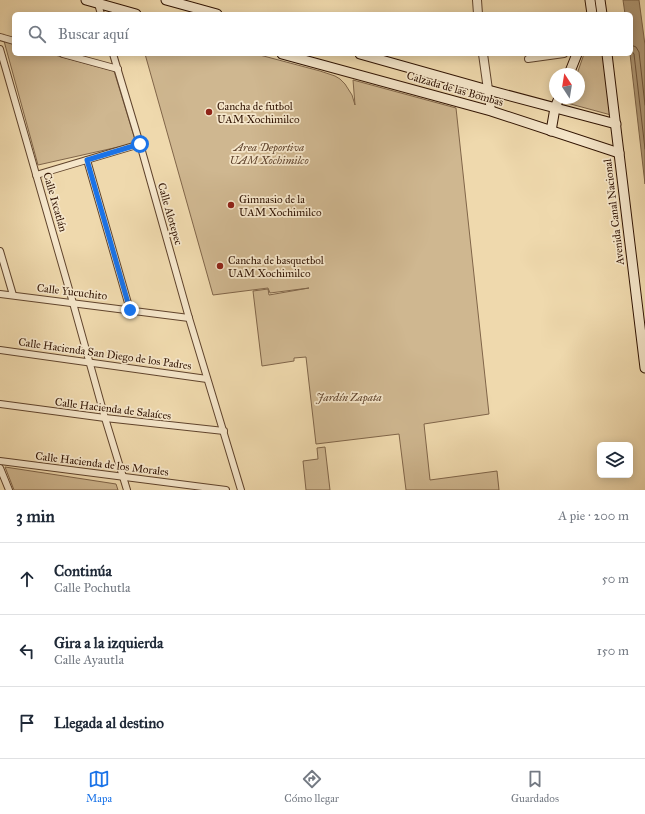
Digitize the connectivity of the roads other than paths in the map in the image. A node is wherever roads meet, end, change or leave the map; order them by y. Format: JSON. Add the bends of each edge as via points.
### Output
{"nodes":[{"id":1,"x":86,"y":0,"type":"edge"},
{"id":2,"x":166,"y":0,"type":"edge"},
{"id":3,"x":477,"y":0,"type":"edge"},
{"id":4,"x":590,"y":0,"type":"edge"},
{"id":5,"x":600,"y":0,"type":"edge"},
{"id":6,"x":186,"y":3,"type":"edge"},
{"id":7,"x":98,"y":4,"type":"junction"},
{"id":8,"x":100,"y":12,"type":"edge"},
{"id":9,"x":128,"y":12,"type":"edge"},
{"id":10,"x":211,"y":12,"type":"edge"},
{"id":11,"x":478,"y":12,"type":"edge"},
{"id":12,"x":591,"y":12,"type":"edge"},
{"id":13,"x":602,"y":12,"type":"edge"},
{"id":14,"x":0,"y":37,"type":"edge"},
{"id":15,"x":12,"y":40,"type":"edge"},
{"id":16,"x":0,"y":49,"type":"edge"},
{"id":17,"x":70,"y":56,"type":"edge"},
{"id":18,"x":114,"y":56,"type":"edge"},
{"id":19,"x":289,"y":56,"type":"edge"},
{"id":20,"x":367,"y":56,"type":"edge"},
{"id":21,"x":484,"y":56,"type":"edge"},
{"id":22,"x":550,"y":56,"type":"edge"},
{"id":23,"x":577,"y":56,"type":"edge"},
{"id":24,"x":607,"y":56,"type":"edge"},
{"id":25,"x":528,"y":59,"type":"dead end"},
{"id":26,"x":572,"y":68,"type":"edge"},
{"id":27,"x":118,"y":69,"type":"junction"},
{"id":28,"x":488,"y":90,"type":"junction"},
{"id":29,"x":557,"y":104,"type":"edge"},
{"id":30,"x":555,"y":108,"type":"junction"},
{"id":31,"x":491,"y":111,"type":"junction"},
{"id":32,"x":616,"y":124,"type":"junction"},
{"id":33,"x":551,"y":131,"type":"junction"},
{"id":34,"x":140,"y":144,"type":"junction"},
{"id":35,"x":619,"y":154,"type":"junction"},
{"id":36,"x":87,"y":160,"type":"junction"},
{"id":37,"x":36,"y":175,"type":"junction"},
{"id":38,"x":0,"y":251,"type":"edge"},
{"id":39,"x":0,"y":294,"type":"edge"},
{"id":40,"x":13,"y":295,"type":"junction"},
{"id":41,"x":74,"y":302,"type":"junction"},
{"id":42,"x":130,"y":310,"type":"junction"},
{"id":43,"x":189,"y":318,"type":"junction"},
{"id":44,"x":0,"y":350,"type":"edge"},
{"id":45,"x":89,"y":362,"type":"junction"},
{"id":46,"x":645,"y":368,"type":"edge"},
{"id":47,"x":208,"y":379,"type":"junction"},
{"id":48,"x":0,"y":404,"type":"edge"},
{"id":49,"x":105,"y":418,"type":"junction"},
{"id":50,"x":224,"y":432,"type":"junction"},
{"id":51,"x":0,"y":461,"type":"edge"},
{"id":52,"x":0,"y":468,"type":"edge"},
{"id":53,"x":123,"y":477,"type":"junction"},
{"id":54,"x":183,"y":488,"type":"edge"},
{"id":55,"x":9,"y":490,"type":"edge"},
{"id":56,"x":127,"y":490,"type":"edge"},
{"id":57,"x":226,"y":490,"type":"edge"},
{"id":58,"x":241,"y":490,"type":"edge"}],
"edges":[{"from":1,"to":7,"type":"main road"},
{"from":2,"to":6,"type":"main road"},
{"from":3,"to":11,"type":"street"},
{"from":4,"to":12,"type":"main road"},
{"from":5,"to":13,"type":"main road"},
{"from":6,"to":10,"type":"main road"},
{"from":7,"to":8,"type":"street"},
{"from":7,"to":9,"type":"main road"},
{"from":14,"to":15,"type":"street"},
{"from":16,"to":37,"type":"street","name":"Calle Ixcatlán"},
{"from":17,"to":27,"type":"street"},
{"from":18,"to":27,"type":"street","name":"Calle Alotepec"},
{"from":19,"to":31,"type":"main road","name":"Calzada de las Bombas"},
{"from":20,"to":28,"type":"main road","name":"Calzada de las Bombas"},
{"from":21,"to":28,"type":"street"},
{"from":22,"to":25,"type":"street"},
{"from":23,"to":26,"type":"main road"},
{"from":24,"to":32,"type":"main road","name":"Avenida Canal Nacional"},
{"from":27,"to":34,"type":"street","name":"Calle Alotepec"},
{"from":28,"to":30,"type":"main road","name":"Calzada de las Bombas"},
{"from":28,"to":31,"type":"street"},
{"from":29,"to":30,"type":"main road"},
{"from":30,"to":32,"type":"main road","name":"Calzada de las Bombas"},
{"from":30,"to":33,"type":"main road"},
{"from":31,"to":33,"type":"main road","name":"Calzada de las Bombas"},
{"from":32,"to":35,"type":"main road","name":"Avenida Canal Nacional"},
{"from":33,"to":35,"type":"main road","name":"Calzada de las Bombas"},
{"from":34,"to":36,"type":"street"},
{"from":34,"to":43,"type":"street","name":"Calle Alotepec"},
{"from":35,"to":46,"type":"main road","name":"Avenida Canal Nacional"},
{"from":36,"to":37,"type":"street"},
{"from":36,"to":42,"type":"street"},
{"from":37,"to":41,"type":"street","name":"Calle Ixcatlán"},
{"from":38,"to":40,"type":"street"},
{"from":39,"to":40,"type":"street","name":"Calle Yucuchito"},
{"from":40,"to":41,"type":"street","name":"Calle Yucuchito"},
{"from":41,"to":42,"type":"street","name":"Calle Yucuchito"},
{"from":41,"to":45,"type":"street","name":"Calle Ixcatlán"},
{"from":42,"to":43,"type":"street","name":"Calle Yucuchito"},
{"from":43,"to":47,"type":"street","name":"Calle Alotepec"},
{"from":44,"to":45,"type":"street","name":"Calle Hacienda San Diego de los Padres"},
{"from":45,"to":47,"type":"street","name":"Calle Hacienda San Diego de los Padres"},
{"from":45,"to":49,"type":"street","name":"Calle Ixcatlán"},
{"from":47,"to":50,"type":"street","name":"Calle Alotepec"},
{"from":48,"to":49,"type":"street","name":"Calle Hacienda de Salaíces"},
{"from":49,"to":50,"type":"street","name":"Calle Hacienda de Salaíces"},
{"from":49,"to":53,"type":"street","name":"Calle Ixcatlán"},
{"from":50,"to":58,"type":"street","name":"Calle Alotepec"},
{"from":51,"to":53,"type":"street","name":"Calle Hacienda de los Morales"},
{"from":52,"to":55,"type":"street"},
{"from":53,"to":54,"type":"street","name":"Calle Hacienda de los Morales"},
{"from":53,"to":56,"type":"street","name":"Calle Ixcatlán"},
{"from":54,"to":57,"type":"street","name":"Calle Hacienda de los Morales"}]}
